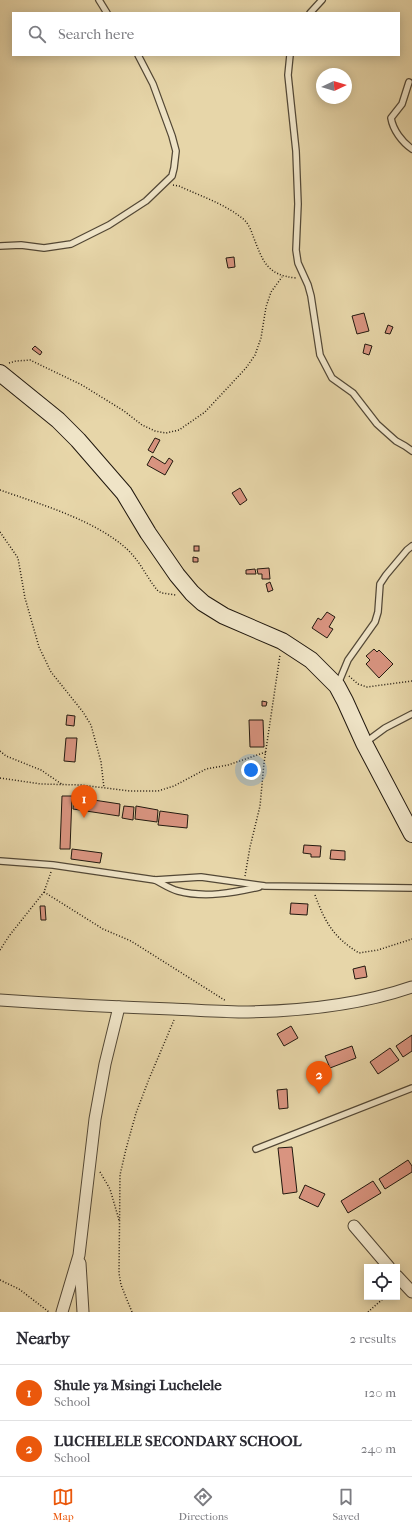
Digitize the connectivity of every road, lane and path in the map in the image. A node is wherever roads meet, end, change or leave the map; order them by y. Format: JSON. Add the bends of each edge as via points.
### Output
{"nodes":[{"id":1,"x":99,"y":0,"type":"edge"},
{"id":2,"x":322,"y":0,"type":"edge"},
{"id":3,"x":106,"y":12,"type":"edge"},
{"id":4,"x":311,"y":12,"type":"edge"},
{"id":5,"x":139,"y":56,"type":"edge"},
{"id":6,"x":290,"y":56,"type":"edge"},
{"id":7,"x":409,"y":82,"type":"dead end"},
{"id":8,"x":412,"y":148,"type":"edge"},
{"id":9,"x":166,"y":183,"type":"junction"},
{"id":10,"x":0,"y":246,"type":"edge"},
{"id":11,"x":282,"y":276,"type":"junction"},
{"id":12,"x":305,"y":278,"type":"junction"},
{"id":13,"x":3,"y":368,"type":"edge"},
{"id":14,"x":412,"y":451,"type":"edge"},
{"id":15,"x":0,"y":490,"type":"edge"},
{"id":16,"x":0,"y":532,"type":"edge"},
{"id":17,"x":412,"y":546,"type":"edge"},
{"id":18,"x":192,"y":593,"type":"junction"},
{"id":19,"x":282,"y":641,"type":"junction"},
{"id":20,"x":343,"y":670,"type":"junction"},
{"id":21,"x":412,"y":680,"type":"edge"},
{"id":22,"x":337,"y":686,"type":"junction"},
{"id":23,"x":412,"y":714,"type":"edge"},
{"id":24,"x":364,"y":743,"type":"junction"},
{"id":25,"x":0,"y":751,"type":"edge"},
{"id":26,"x":266,"y":752,"type":"junction"},
{"id":27,"x":0,"y":778,"type":"edge"},
{"id":28,"x":63,"y":785,"type":"junction"},
{"id":29,"x":104,"y":788,"type":"junction"},
{"id":30,"x":412,"y":834,"type":"edge"},
{"id":31,"x":0,"y":861,"type":"edge"},
{"id":32,"x":53,"y":865,"type":"junction"},
{"id":33,"x":155,"y":880,"type":"junction"},
{"id":34,"x":244,"y":884,"type":"junction"},
{"id":35,"x":265,"y":886,"type":"junction"},
{"id":36,"x":312,"y":886,"type":"junction"},
{"id":37,"x":412,"y":888,"type":"edge"},
{"id":38,"x":44,"y":892,"type":"junction"},
{"id":39,"x":412,"y":939,"type":"edge"},
{"id":40,"x":0,"y":950,"type":"edge"},
{"id":41,"x":412,"y":987,"type":"edge"},
{"id":42,"x":0,"y":1000,"type":"edge"},
{"id":43,"x":230,"y":1003,"type":"dead end"},
{"id":44,"x":119,"y":1007,"type":"junction"},
{"id":45,"x":179,"y":1009,"type":"junction"},
{"id":46,"x":412,"y":1088,"type":"edge"},
{"id":47,"x":256,"y":1149,"type":"dead end"},
{"id":48,"x":90,"y":1157,"type":"junction"},
{"id":49,"x":120,"y":1223,"type":"junction"},
{"id":50,"x":354,"y":1226,"type":"dead end"},
{"id":51,"x":79,"y":1255,"type":"junction"},
{"id":52,"x":386,"y":1264,"type":"edge"},
{"id":53,"x":400,"y":1279,"type":"edge"},
{"id":54,"x":0,"y":1280,"type":"edge"},
{"id":55,"x":412,"y":1292,"type":"edge"},
{"id":56,"x":382,"y":1300,"type":"edge"},
{"id":57,"x":49,"y":1312,"type":"edge"},
{"id":58,"x":62,"y":1312,"type":"edge"},
{"id":59,"x":83,"y":1312,"type":"edge"},
{"id":60,"x":132,"y":1312,"type":"edge"},
{"id":61,"x":368,"y":1312,"type":"edge"}],
"edges":[{"from":1,"to":3,"type":"lane"},
{"from":2,"to":4,"type":"lane"},
{"from":5,"to":9,"type":"lane","via":[[153,84],[176,151],[172,176]]},
{"from":6,"to":12,"type":"lane","via":[[288,75],[296,151],[298,204],[296,250],[298,263]]},
{"from":7,"to":8,"type":"lane","via":[[402,104],[391,118],[403,141]]},
{"from":9,"to":10,"type":"lane","via":[[146,201],[109,225],[72,244],[44,248]]},
{"from":9,"to":11,"type":"path","via":[[223,205],[244,219],[250,227],[262,259],[271,270]]},
{"from":11,"to":12,"type":"path"},
{"from":11,"to":13,"type":"path","via":[[271,292],[261,338],[246,368],[204,412],[179,430],[166,433],[142,425],[82,385],[30,360],[16,361]]},
{"from":12,"to":14,"type":"lane","via":[[311,296],[320,355],[332,378],[353,393],[387,434]]},
{"from":13,"to":18,"type":"main road","via":[[78,440],[124,493],[148,533]]},
{"from":15,"to":18,"type":"path","via":[[64,513],[120,543],[131,553],[158,591],[171,596]]},
{"from":16,"to":29,"type":"path","via":[[18,558],[25,598],[39,647],[51,672],[91,725],[102,762]]},
{"from":17,"to":20,"type":"lane","via":[[380,584],[375,622],[357,645]]},
{"from":18,"to":19,"type":"main road","via":[[224,616]]},
{"from":19,"to":22,"type":"main road","via":[[311,660]]},
{"from":19,"to":26,"type":"path"},
{"from":20,"to":21,"type":"path","via":[[358,684],[367,687]]},
{"from":20,"to":22,"type":"lane"},
{"from":22,"to":24,"type":"main road"},
{"from":23,"to":24,"type":"lane"},
{"from":24,"to":30,"type":"main road"},
{"from":25,"to":28,"type":"path","via":[[6,756],[41,770]]},
{"from":26,"to":29,"type":"path","via":[[228,765],[206,769],[174,786],[158,791]]},
{"from":26,"to":34,"type":"path","via":[[260,806]]},
{"from":27,"to":28,"type":"path"},
{"from":28,"to":29,"type":"path"},
{"from":31,"to":32,"type":"lane"},
{"from":32,"to":33,"type":"lane"},
{"from":32,"to":38,"type":"path"},
{"from":33,"to":34,"type":"lane","via":[[201,877]]},
{"from":33,"to":35,"type":"lane","via":[[170,889],[193,894],[236,893]]},
{"from":34,"to":35,"type":"lane"},
{"from":35,"to":36,"type":"lane"},
{"from":36,"to":37,"type":"lane"},
{"from":36,"to":39,"type":"path","via":[[330,929],[358,953],[378,950]]},
{"from":38,"to":40,"type":"path"},
{"from":38,"to":43,"type":"path"},
{"from":41,"to":45,"type":"street","via":[[340,1004],[297,1009],[248,1012]]},
{"from":42,"to":44,"type":"street"},
{"from":44,"to":45,"type":"street"},
{"from":44,"to":48,"type":"street","via":[[105,1064]]},
{"from":45,"to":49,"type":"path","via":[[149,1079],[126,1149],[120,1175]]},
{"from":46,"to":47,"type":"lane"},
{"from":48,"to":49,"type":"path","via":[[110,1189]]},
{"from":48,"to":51,"type":"street"},
{"from":49,"to":60,"type":"path","via":[[119,1272],[121,1285]]},
{"from":50,"to":52,"type":"street"},
{"from":51,"to":58,"type":"street"},
{"from":51,"to":59,"type":"street"},
{"from":53,"to":55,"type":"street"},
{"from":54,"to":57,"type":"path","via":[[19,1289]]},
{"from":56,"to":61,"type":"path"}]}
